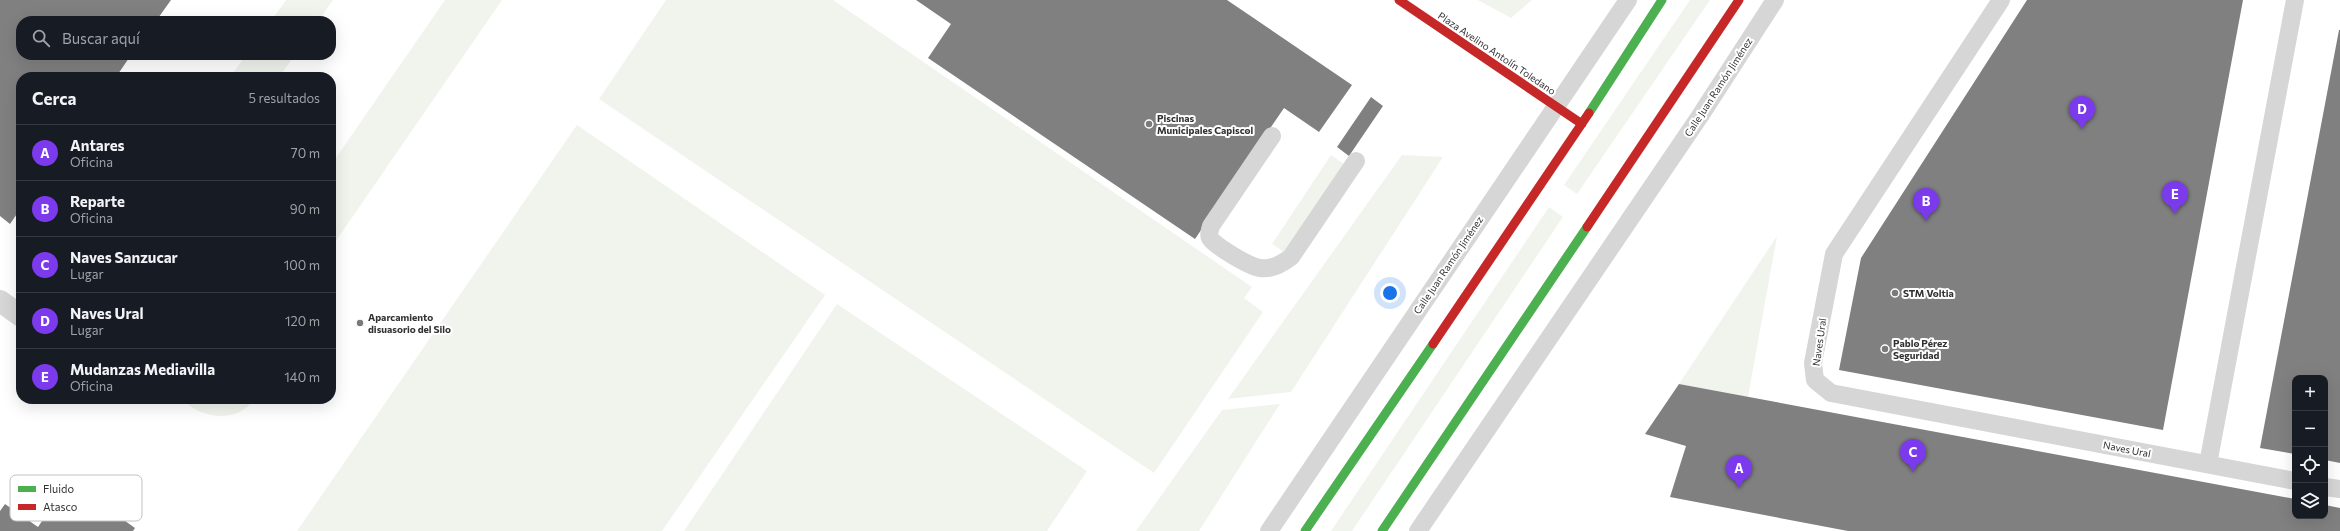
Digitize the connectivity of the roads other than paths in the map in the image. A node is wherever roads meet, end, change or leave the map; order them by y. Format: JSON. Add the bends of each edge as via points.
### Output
{"nodes":[{"id":1,"x":1399,"y":0,"type":"edge"},
{"id":2,"x":1628,"y":0,"type":"edge"},
{"id":3,"x":1662,"y":0,"type":"edge"},
{"id":4,"x":1739,"y":0,"type":"edge"},
{"id":5,"x":1775,"y":0,"type":"edge"},
{"id":6,"x":2001,"y":0,"type":"edge"},
{"id":7,"x":2296,"y":0,"type":"edge"},
{"id":8,"x":1556,"y":106,"type":"junction"},
{"id":9,"x":1582,"y":124,"type":"junction"},
{"id":10,"x":1272,"y":136,"type":"dead end"},
{"id":11,"x":1356,"y":161,"type":"dead end"},
{"id":12,"x":0,"y":301,"type":"edge"},
{"id":13,"x":16,"y":312,"type":"edge"},
{"id":14,"x":2208,"y":464,"type":"junction"},
{"id":15,"x":2292,"y":480,"type":"edge"},
{"id":16,"x":2328,"y":487,"type":"edge"},
{"id":17,"x":2340,"y":489,"type":"edge"},
{"id":18,"x":1269,"y":531,"type":"edge"},
{"id":19,"x":1305,"y":531,"type":"edge"},
{"id":20,"x":1382,"y":531,"type":"edge"},
{"id":21,"x":1418,"y":531,"type":"edge"}],
"edges":[{"from":1,"to":8,"type":"main road","name":"Plaza Avelino Antolín Toledano"},
{"from":2,"to":8,"type":"lane","name":"Calle Juan Ramón Jiménez"},
{"from":3,"to":9,"type":"main road"},
{"from":4,"to":20,"type":"main road"},
{"from":5,"to":21,"type":"lane","name":"Calle Juan Ramón Jiménez","via":[[1700,116]]},
{"from":6,"to":14,"type":"lane","name":"Naves Ural","via":[[1834,254],[1813,363],[1815,380],[1831,393]]},
{"from":7,"to":14,"type":"lane"},
{"from":8,"to":9,"type":"main road","name":"Plaza Avelino Antolín Toledano"},
{"from":8,"to":18,"type":"lane","name":"Calle Juan Ramón Jiménez"},
{"from":9,"to":19,"type":"main road"},
{"from":10,"to":11,"type":"lane","via":[[1209,231],[1212,241],[1248,265],[1272,268],[1291,257]]},
{"from":12,"to":13,"type":"street"},
{"from":14,"to":15,"type":"lane","name":"Naves Ural"},
{"from":16,"to":17,"type":"lane"}]}
